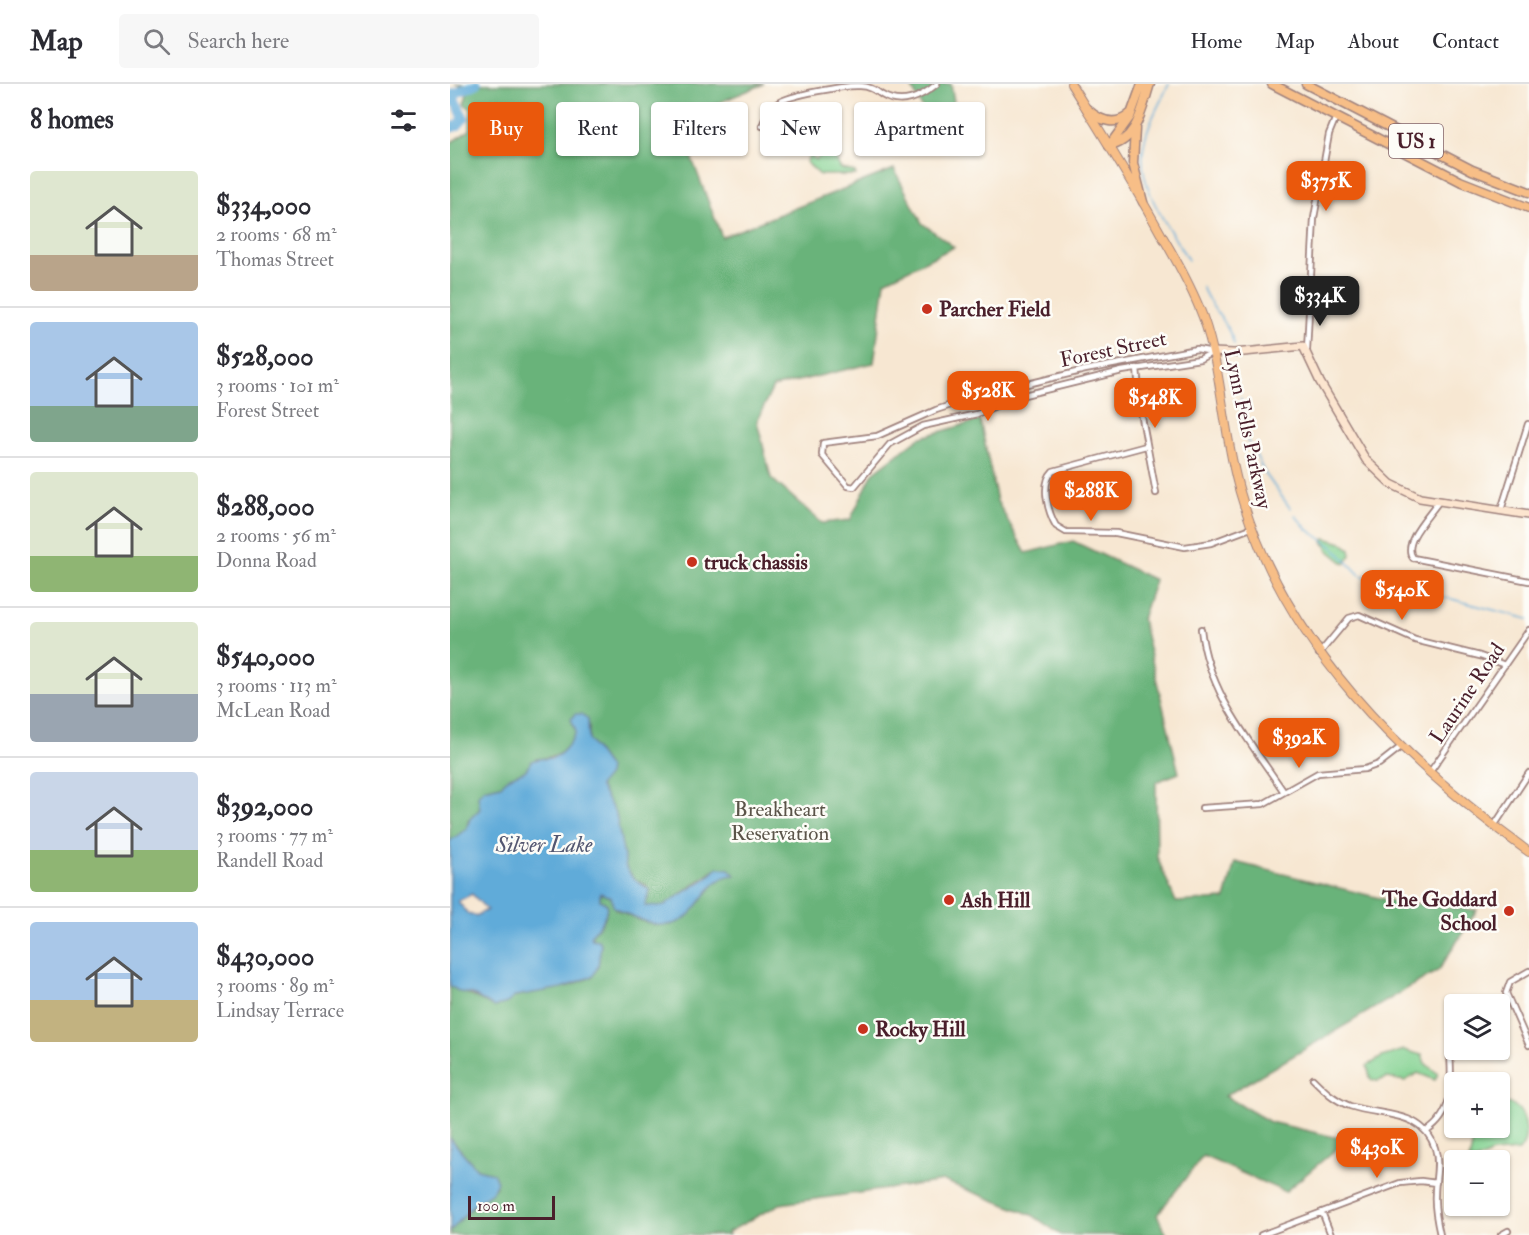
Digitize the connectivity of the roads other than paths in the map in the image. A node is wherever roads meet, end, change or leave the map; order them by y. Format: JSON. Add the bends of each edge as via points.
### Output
{"nodes":[{"id":1,"x":938,"y":84,"type":"edge"},
{"id":2,"x":1071,"y":84,"type":"edge"},
{"id":3,"x":1142,"y":84,"type":"edge"},
{"id":4,"x":1150,"y":84,"type":"edge"},
{"id":5,"x":1272,"y":84,"type":"edge"},
{"id":6,"x":1306,"y":84,"type":"edge"},
{"id":7,"x":781,"y":102,"type":"edge"},
{"id":8,"x":1087,"y":109,"type":"junction"},
{"id":9,"x":1132,"y":111,"type":"junction"},
{"id":10,"x":1336,"y":117,"type":"junction"},
{"id":11,"x":1136,"y":125,"type":"junction"},
{"id":12,"x":1109,"y":146,"type":"junction"},
{"id":13,"x":1529,"y":192,"type":"edge"},
{"id":14,"x":1143,"y":202,"type":"junction"},
{"id":15,"x":1529,"y":208,"type":"edge"},
{"id":16,"x":1306,"y":350,"type":"junction"},
{"id":17,"x":1213,"y":352,"type":"junction"},
{"id":18,"x":1137,"y":368,"type":"junction"},
{"id":19,"x":951,"y":405,"type":"junction"},
{"id":20,"x":954,"y":418,"type":"junction"},
{"id":21,"x":1528,"y":424,"type":"edge"},
{"id":22,"x":892,"y":429,"type":"junction"},
{"id":23,"x":897,"y":439,"type":"junction"},
{"id":24,"x":1146,"y":446,"type":"junction"},
{"id":25,"x":1156,"y":493,"type":"dead end"},
{"id":26,"x":1438,"y":501,"type":"junction"},
{"id":27,"x":1501,"y":510,"type":"junction"},
{"id":28,"x":1529,"y":515,"type":"edge"},
{"id":29,"x":1251,"y":528,"type":"junction"},
{"id":30,"x":1529,"y":581,"type":"edge"},
{"id":31,"x":1201,"y":629,"type":"dead end"},
{"id":32,"x":1529,"y":630,"type":"edge"},
{"id":33,"x":1319,"y":654,"type":"junction"},
{"id":34,"x":1505,"y":665,"type":"junction"},
{"id":35,"x":1402,"y":746,"type":"junction"},
{"id":36,"x":1430,"y":772,"type":"junction"},
{"id":37,"x":1529,"y":773,"type":"edge"},
{"id":38,"x":1284,"y":792,"type":"junction"},
{"id":39,"x":1202,"y":808,"type":"dead end"},
{"id":40,"x":1494,"y":826,"type":"junction"},
{"id":41,"x":1529,"y":852,"type":"edge"},
{"id":42,"x":1529,"y":971,"type":"edge"},
{"id":43,"x":1529,"y":1045,"type":"edge"},
{"id":44,"x":1450,"y":1060,"type":"edge"},
{"id":45,"x":1313,"y":1079,"type":"dead end"},
{"id":46,"x":1427,"y":1131,"type":"junction"},
{"id":47,"x":1436,"y":1183,"type":"junction"},
{"id":48,"x":1322,"y":1212,"type":"junction"},
{"id":49,"x":1508,"y":1231,"type":"dead end"},
{"id":50,"x":1261,"y":1235,"type":"edge"},
{"id":51,"x":1331,"y":1235,"type":"edge"},
{"id":52,"x":1440,"y":1235,"type":"edge"},
{"id":53,"x":1501,"y":1235,"type":"edge"}],
"edges":[{"from":1,"to":7,"type":"street","via":[[907,100],[892,99],[859,86]]},
{"from":2,"to":8,"type":"main road","name":"Lynn Fells Parkway"},
{"from":3,"to":9,"type":"highway"},
{"from":4,"to":11,"type":"highway"},
{"from":5,"to":10,"type":"highway","number":"US 1"},
{"from":6,"to":13,"type":"highway","number":"US 1","via":[[1472,170]]},
{"from":8,"to":9,"type":"highway","via":[[1111,122],[1122,120]]},
{"from":8,"to":12,"type":"main road","name":"Lynn Fells Parkway"},
{"from":9,"to":12,"type":"highway"},
{"from":10,"to":15,"type":"highway","number":"US 1","via":[[1460,181]]},
{"from":10,"to":16,"type":"street","via":[[1329,134],[1314,218]]},
{"from":11,"to":12,"type":"highway","via":[[1124,141]]},
{"from":11,"to":14,"type":"highway","via":[[1133,163]]},
{"from":12,"to":14,"type":"main road","name":"Lynn Fells Parkway"},
{"from":14,"to":17,"type":"main road","name":"Lynn Fells Parkway","via":[[1193,293]]},
{"from":16,"to":17,"type":"street","name":"Forest Street","via":[[1300,346]]},
{"from":16,"to":26,"type":"street","via":[[1320,382],[1370,465],[1400,490]]},
{"from":17,"to":18,"type":"street","name":"Forest Street","via":[[1200,359]]},
{"from":17,"to":19,"type":"street","name":"Forest Street","via":[[1197,349],[1133,360]]},
{"from":17,"to":29,"type":"main road","name":"Lynn Fells Parkway","via":[[1232,462]]},
{"from":18,"to":20,"type":"street","name":"Forest Street","via":[[1016,397],[977,414]]},
{"from":18,"to":24,"type":"street"},
{"from":19,"to":20,"type":"street"},
{"from":19,"to":22,"type":"street","name":"Forest Street"},
{"from":20,"to":23,"type":"street","name":"Forest Street","via":[[923,426]]},
{"from":21,"to":27,"type":"street"},
{"from":22,"to":23,"type":"street"},
{"from":22,"to":23,"type":"street","name":"Forest Street","via":[[877,436],[823,443],[822,455],[854,487],[874,460]]},
{"from":24,"to":25,"type":"street"},
{"from":24,"to":29,"type":"street","via":[[1053,471],[1046,488],[1056,526],[1066,532],[1116,533],[1185,547],[1211,543]]},
{"from":26,"to":27,"type":"street"},
{"from":26,"to":30,"type":"street","via":[[1412,540],[1412,558]]},
{"from":27,"to":28,"type":"street"},
{"from":29,"to":33,"type":"main road","name":"Lynn Fells Parkway","via":[[1282,596]]},
{"from":31,"to":38,"type":"street","via":[[1206,660],[1219,695]]},
{"from":32,"to":34,"type":"street","name":"Laurine Road"},
{"from":33,"to":34,"type":"street","via":[[1349,618],[1359,615],[1415,640]]},
{"from":33,"to":35,"type":"main road","name":"Lynn Fells Parkway"},
{"from":34,"to":36,"type":"street","name":"Laurine Road"},
{"from":35,"to":36,"type":"main road","name":"Lynn Fells Parkway"},
{"from":35,"to":38,"type":"street","via":[[1379,764],[1365,769],[1324,771]]},
{"from":36,"to":40,"type":"main road","name":"Lynn Fells Parkway"},
{"from":37,"to":40,"type":"street"},
{"from":38,"to":39,"type":"street","via":[[1257,806]]},
{"from":40,"to":41,"type":"main road","name":"Lynn Fells Parkway"},
{"from":42,"to":43,"type":"street","via":[[1510,982],[1506,993]]},
{"from":44,"to":46,"type":"street","via":[[1450,1099],[1440,1119]]},
{"from":45,"to":46,"type":"street","via":[[1326,1094],[1340,1101],[1399,1115]]},
{"from":46,"to":47,"type":"street","via":[[1437,1159]]},
{"from":47,"to":48,"type":"street","via":[[1400,1183]]},
{"from":47,"to":52,"type":"street"},
{"from":48,"to":50,"type":"street"},
{"from":48,"to":51,"type":"street"},
{"from":49,"to":53,"type":"street"}]}
